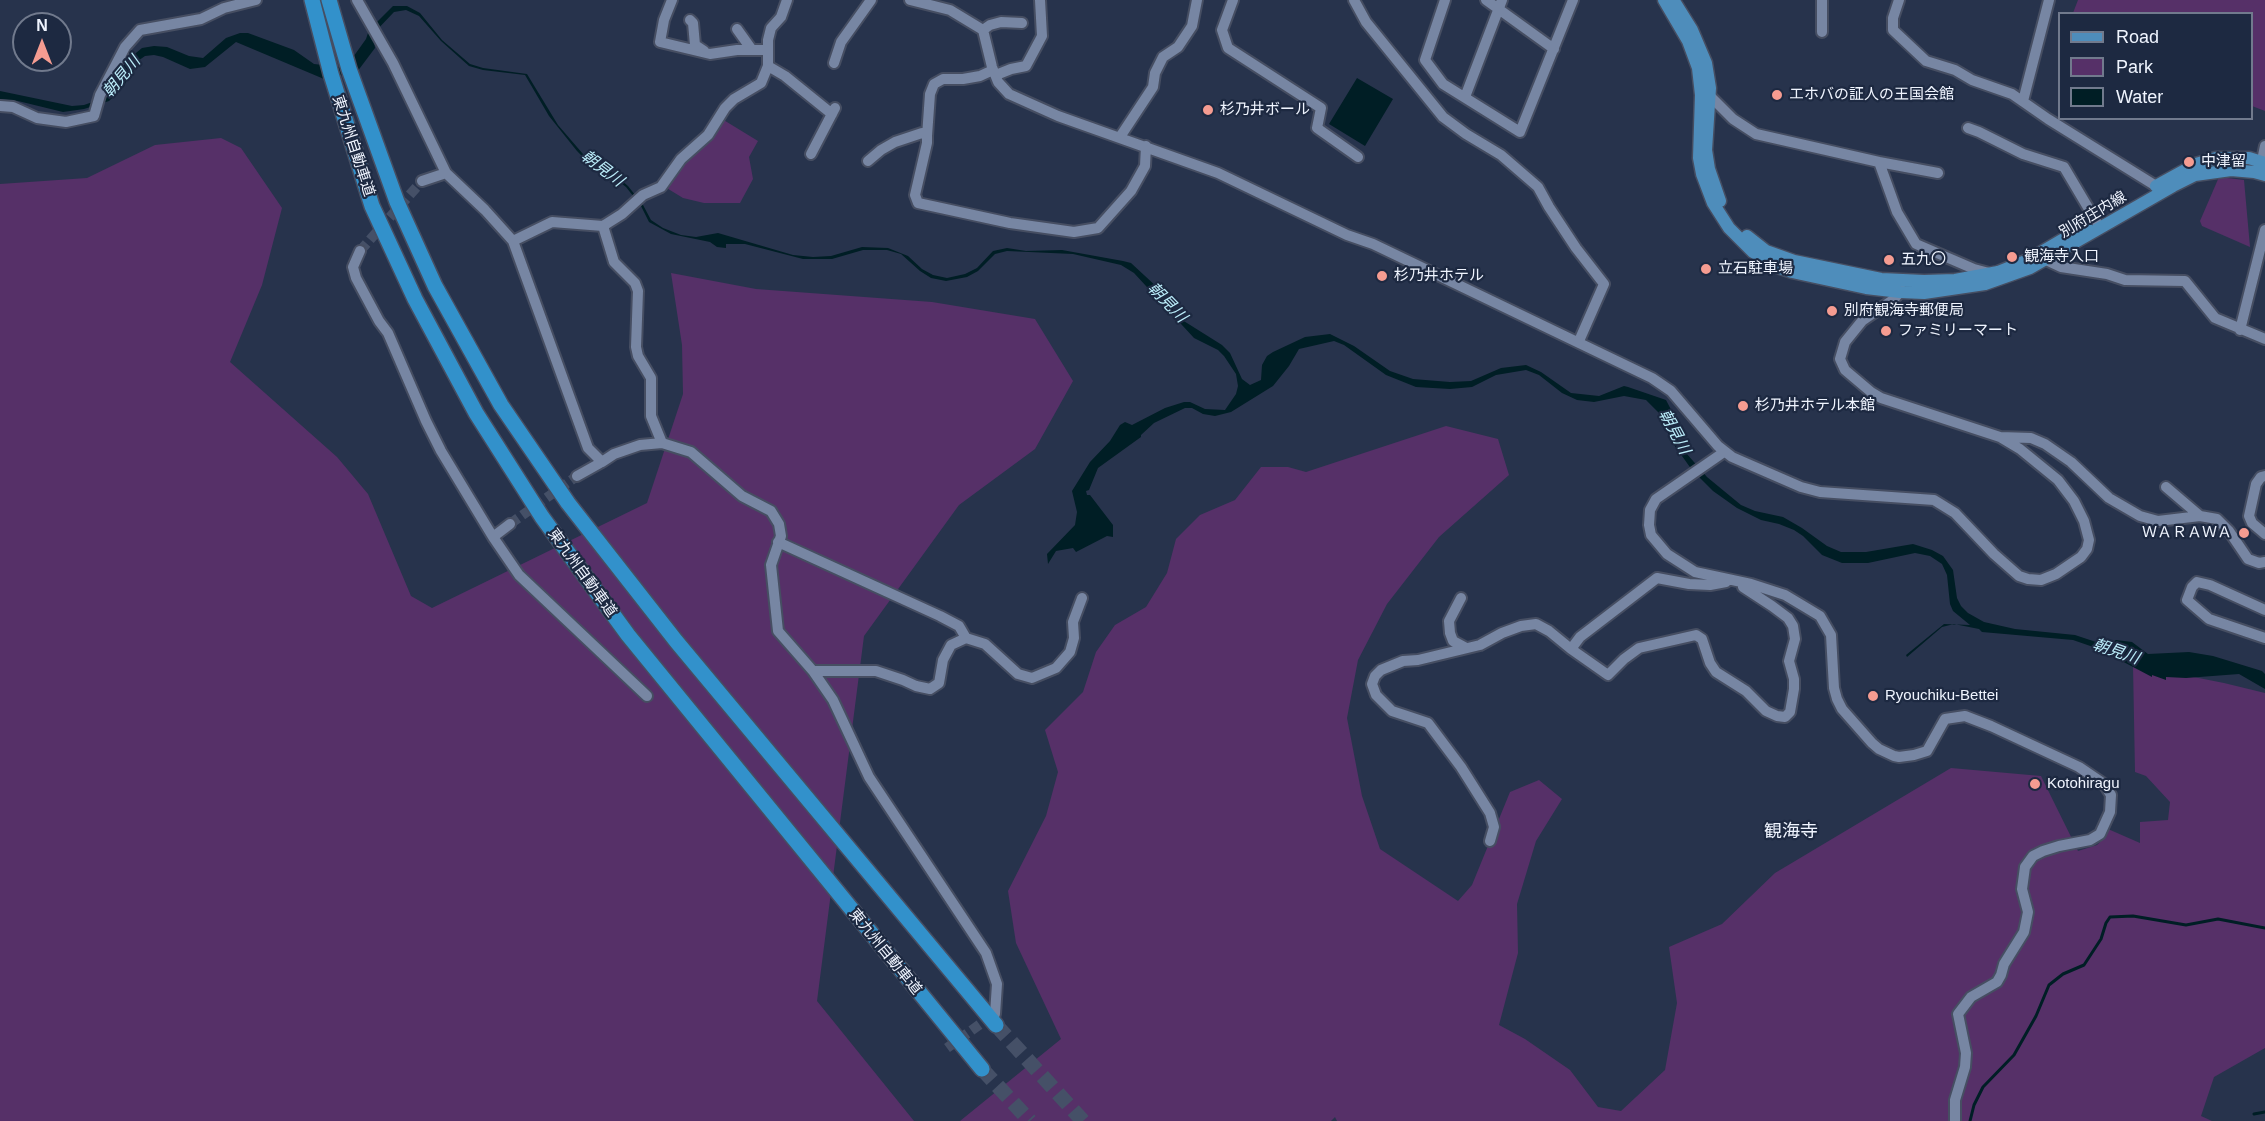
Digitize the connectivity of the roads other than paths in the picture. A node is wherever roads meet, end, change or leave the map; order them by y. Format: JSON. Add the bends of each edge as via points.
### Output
{"nodes":[{"id":1,"x":256,"y":0,"type":"edge"},
{"id":2,"x":312,"y":0,"type":"edge"},
{"id":3,"x":329,"y":0,"type":"edge"},
{"id":4,"x":357,"y":0,"type":"edge"},
{"id":5,"x":672,"y":0,"type":"edge"},
{"id":6,"x":787,"y":0,"type":"edge"},
{"id":7,"x":871,"y":0,"type":"edge"},
{"id":8,"x":910,"y":0,"type":"edge"},
{"id":9,"x":1040,"y":0,"type":"edge"},
{"id":10,"x":1197,"y":0,"type":"edge"},
{"id":11,"x":1233,"y":0,"type":"edge"},
{"id":12,"x":1354,"y":0,"type":"edge"},
{"id":13,"x":1445,"y":0,"type":"edge"},
{"id":14,"x":1486,"y":0,"type":"edge"},
{"id":15,"x":1573,"y":0,"type":"edge"},
{"id":16,"x":1664,"y":0,"type":"edge"},
{"id":17,"x":1673,"y":0,"type":"edge"},
{"id":18,"x":1822,"y":0,"type":"edge"},
{"id":19,"x":1899,"y":0,"type":"edge"},
{"id":20,"x":2049,"y":0,"type":"edge"},
{"id":21,"x":1500,"y":4,"type":"edge"},
{"id":22,"x":690,"y":20,"type":"dead end"},
{"id":23,"x":1022,"y":23,"type":"dead end"},
{"id":24,"x":738,"y":29,"type":"dead end"},
{"id":25,"x":982,"y":30,"type":"junction"},
{"id":26,"x":1822,"y":32,"type":"dead end"},
{"id":27,"x":1554,"y":49,"type":"junction"},
{"id":28,"x":752,"y":50,"type":"junction"},
{"id":29,"x":768,"y":50,"type":"junction"},
{"id":30,"x":710,"y":54,"type":"junction"},
{"id":31,"x":834,"y":63,"type":"dead end"},
{"id":32,"x":768,"y":66,"type":"junction"},
{"id":33,"x":995,"y":73,"type":"junction"},
{"id":34,"x":1710,"y":96,"type":"junction"},
{"id":35,"x":1464,"y":97,"type":"junction"},
{"id":36,"x":2023,"y":101,"type":"junction"},
{"id":37,"x":0,"y":106,"type":"edge"},
{"id":38,"x":1968,"y":128,"type":"dead end"},
{"id":39,"x":927,"y":136,"type":"junction"},
{"id":40,"x":1120,"y":137,"type":"junction"},
{"id":41,"x":1146,"y":146,"type":"junction"},
{"id":42,"x":2265,"y":146,"type":"edge"},
{"id":43,"x":811,"y":154,"type":"dead end"},
{"id":44,"x":1358,"y":156,"type":"dead end"},
{"id":45,"x":868,"y":161,"type":"dead end"},
{"id":46,"x":1879,"y":162,"type":"junction"},
{"id":47,"x":2263,"y":168,"type":"edge"},
{"id":48,"x":1938,"y":172,"type":"dead end"},
{"id":49,"x":446,"y":173,"type":"junction"},
{"id":50,"x":422,"y":181,"type":"tunnel mouth"},
{"id":51,"x":2156,"y":186,"type":"junction"},
{"id":52,"x":2096,"y":221,"type":"junction"},
{"id":53,"x":603,"y":226,"type":"junction"},
{"id":54,"x":2265,"y":230,"type":"edge"},
{"id":55,"x":513,"y":241,"type":"junction"},
{"id":56,"x":360,"y":251,"type":"tunnel mouth"},
{"id":57,"x":2046,"y":260,"type":"junction"},
{"id":58,"x":1990,"y":273,"type":"junction"},
{"id":59,"x":1900,"y":286,"type":"junction"},
{"id":60,"x":2240,"y":330,"type":"junction"},
{"id":61,"x":2265,"y":339,"type":"edge"},
{"id":62,"x":1579,"y":341,"type":"junction"},
{"id":63,"x":2000,"y":437,"type":"junction"},
{"id":64,"x":662,"y":442,"type":"junction"},
{"id":65,"x":1722,"y":454,"type":"junction"},
{"id":66,"x":602,"y":462,"type":"junction"},
{"id":67,"x":577,"y":476,"type":"tunnel mouth"},
{"id":68,"x":2265,"y":476,"type":"edge"},
{"id":69,"x":2166,"y":487,"type":"dead end"},
{"id":70,"x":2200,"y":516,"type":"junction"},
{"id":71,"x":510,"y":524,"type":"tunnel mouth"},
{"id":72,"x":2265,"y":534,"type":"edge"},
{"id":73,"x":493,"y":537,"type":"junction"},
{"id":74,"x":778,"y":542,"type":"junction"},
{"id":75,"x":2265,"y":564,"type":"edge"},
{"id":76,"x":1731,"y":581,"type":"junction"},
{"id":77,"x":1082,"y":598,"type":"dead end"},
{"id":78,"x":1461,"y":598,"type":"dead end"},
{"id":79,"x":2265,"y":610,"type":"edge"},
{"id":80,"x":966,"y":638,"type":"junction"},
{"id":81,"x":2265,"y":638,"type":"edge"},
{"id":82,"x":1466,"y":648,"type":"junction"},
{"id":83,"x":1571,"y":649,"type":"junction"},
{"id":84,"x":813,"y":671,"type":"junction"},
{"id":85,"x":647,"y":696,"type":"dead end"},
{"id":86,"x":1490,"y":841,"type":"dead end"},
{"id":87,"x":996,"y":1019,"type":"joint"},
{"id":88,"x":982,"y":1069,"type":"tunnel mouth"},
{"id":89,"x":1955,"y":1121,"type":"edge"}],
"edges":[{"from":1,"to":37,"type":"street","via":[[201,19],[140,30],[125,47],[100,95],[94,116],[66,122]]},
{"from":2,"to":88,"type":"highway","name":"東九州自動車道","via":[[372,206],[415,299],[476,413],[542,518],[628,635]]},
{"from":3,"to":87,"type":"highway","name":"東九州自動車道","via":[[365,119],[397,202],[435,286],[501,405],[568,503],[676,641]]},
{"from":4,"to":49,"type":"street","via":[[382,42]]},
{"from":5,"to":30,"type":"street","via":[[660,42]]},
{"from":6,"to":29,"type":"street","via":[[781,17],[771,28]]},
{"from":7,"to":31,"type":"street","via":[[842,42]]},
{"from":8,"to":25,"type":"street","via":[[950,10]]},
{"from":9,"to":33,"type":"street","via":[[1042,36],[1026,66]]},
{"from":10,"to":40,"type":"street","via":[[1192,26],[1178,47],[1163,57],[1153,87]]},
{"from":11,"to":44,"type":"street","via":[[1222,30],[1228,48],[1321,108],[1317,128]]},
{"from":12,"to":62,"type":"street","via":[[1366,22],[1443,117],[1501,155],[1538,187],[1604,284]]},
{"from":13,"to":35,"type":"street","via":[[1425,60],[1443,84]]},
{"from":14,"to":21,"type":"street"},
{"from":15,"to":27,"type":"street"},
{"from":16,"to":59,"type":"main road","name":"別府庄内線","via":[[1688,41],[1698,68],[1702,174],[1713,203],[1729,228],[1753,252],[1777,267],[1836,282]]},
{"from":17,"to":34,"type":"main road","name":"別府庄内線","via":[[1703,54]]},
{"from":18,"to":26,"type":"street"},
{"from":19,"to":36,"type":"street","via":[[1893,30],[1923,59]]},
{"from":20,"to":36,"type":"street"},
{"from":21,"to":27,"type":"street"},
{"from":21,"to":35,"type":"street"},
{"from":22,"to":30,"type":"street","via":[[695,45]]},
{"from":23,"to":25,"type":"street","via":[[1001,22]]},
{"from":24,"to":28,"type":"street"},
{"from":25,"to":33,"type":"street"},
{"from":27,"to":35,"type":"street","via":[[1520,132]]},
{"from":28,"to":29,"type":"street"},
{"from":28,"to":30,"type":"street"},
{"from":29,"to":32,"type":"street"},
{"from":32,"to":43,"type":"street","via":[[834,111]]},
{"from":32,"to":53,"type":"street","via":[[761,83],[725,108],[708,135],[681,159],[661,187],[643,195]]},
{"from":33,"to":39,"type":"street","via":[[934,84]]},
{"from":33,"to":40,"type":"street","via":[[1009,94]]},
{"from":34,"to":46,"type":"street","via":[[1732,119],[1756,134]]},
{"from":34,"to":59,"type":"main road","name":"別府庄内線","via":[[1706,141],[1709,169],[1721,202],[1746,235],[1766,251],[1794,261]]},
{"from":36,"to":51,"type":"street"},
{"from":38,"to":52,"type":"street","via":[[2023,154],[2064,167]]},
{"from":39,"to":41,"type":"street","via":[[915,195],[918,203],[1074,232],[1098,228],[1131,191],[1145,166]]},
{"from":39,"to":45,"type":"street","via":[[922,133],[895,142]]},
{"from":40,"to":41,"type":"street"},
{"from":41,"to":62,"type":"street","via":[[1218,173]]},
{"from":42,"to":47,"type":"street"},
{"from":46,"to":48,"type":"street"},
{"from":46,"to":58,"type":"street","via":[[1897,212],[1916,244]]},
{"from":47,"to":51,"type":"main road","name":"別府庄内線","via":[[2238,157],[2207,160]]},
{"from":47,"to":57,"type":"main road","name":"別府庄内線","via":[[2195,175]]},
{"from":49,"to":50,"type":"street"},
{"from":49,"to":55,"type":"street"},
{"from":51,"to":52,"type":"main road","name":"別府庄内線"},
{"from":52,"to":58,"type":"main road","name":"別府庄内線","via":[[2028,260]]},
{"from":53,"to":55,"type":"street","via":[[552,222]]},
{"from":53,"to":64,"type":"street","via":[[614,262],[638,291],[636,347],[651,378],[651,416]]},
{"from":54,"to":60,"type":"street"},
{"from":55,"to":66,"type":"street","via":[[588,448]]},
{"from":56,"to":73,"type":"street","via":[[353,267],[356,278],[388,333],[441,451]]},
{"from":57,"to":59,"type":"main road","name":"別府庄内線","via":[[1985,284],[1924,293]]},
{"from":57,"to":60,"type":"street","via":[[2061,267],[2125,280],[2185,282],[2214,318]]},
{"from":58,"to":59,"type":"main road","name":"別府庄内線"},
{"from":59,"to":63,"type":"street","via":[[1845,342],[1840,359],[1845,370],[1887,401]]},
{"from":60,"to":61,"type":"street"},
{"from":62,"to":65,"type":"street","via":[[1662,383],[1692,413]]},
{"from":63,"to":65,"type":"street","via":[[2058,480],[2087,527],[2089,543],[2083,554],[2049,578],[2032,580],[2019,576],[1955,513],[1934,500],[1810,489]]},
{"from":63,"to":70,"type":"street","via":[[2031,438],[2045,444],[2071,462],[2109,498],[2140,516],[2164,521]]},
{"from":64,"to":66,"type":"street","via":[[640,445]]},
{"from":64,"to":74,"type":"street","via":[[691,452],[742,496],[771,511],[779,524]]},
{"from":65,"to":76,"type":"street","via":[[1656,499],[1648,525],[1667,554],[1684,567]]},
{"from":66,"to":67,"type":"street"},
{"from":68,"to":72,"type":"street","via":[[2256,484],[2249,516],[2252,524]]},
{"from":69,"to":70,"type":"street"},
{"from":70,"to":75,"type":"street","via":[[2217,519],[2248,560]]},
{"from":71,"to":73,"type":"street"},
{"from":73,"to":85,"type":"street","via":[[519,575]]},
{"from":74,"to":80,"type":"street","via":[[940,616],[959,626]]},
{"from":74,"to":84,"type":"street","via":[[771,565],[778,631]]},
{"from":76,"to":83,"type":"street","via":[[1710,585],[1656,578],[1580,637]]},
{"from":76,"to":83,"type":"street","via":[[1763,599],[1793,626],[1795,639],[1789,662],[1794,689],[1790,712],[1785,717],[1766,711],[1746,691],[1716,672],[1702,639],[1696,635],[1639,648],[1608,675]]},
{"from":76,"to":89,"type":"street","via":[[1785,595],[1820,616],[1831,635],[1834,688],[1839,704],[1879,749],[1899,757],[1927,750],[1945,719],[1965,716],[2079,766],[2104,784],[2111,795],[2110,812],[2100,834],[2043,851],[2025,867],[2023,898],[2028,912],[2024,932],[1997,982],[1971,997],[1958,1014],[1966,1053],[1955,1100]]},
{"from":77,"to":80,"type":"street","via":[[1073,622],[1070,652],[1056,668],[1044,674],[1032,678],[1018,674],[985,644]]},
{"from":78,"to":82,"type":"street","via":[[1449,621],[1450,633],[1453,640]]},
{"from":79,"to":81,"type":"street","via":[[2197,582],[2187,600],[2209,619]]},
{"from":80,"to":84,"type":"street","via":[[951,645],[943,660],[939,683],[930,689],[876,671]]},
{"from":82,"to":83,"type":"street","via":[[1536,624]]},
{"from":82,"to":86,"type":"street","via":[[1389,666],[1375,676],[1372,684],[1376,695],[1392,711],[1428,723],[1490,813],[1494,827]]},
{"from":84,"to":87,"type":"street","via":[[833,700],[869,777],[986,953],[997,984]]}]}
